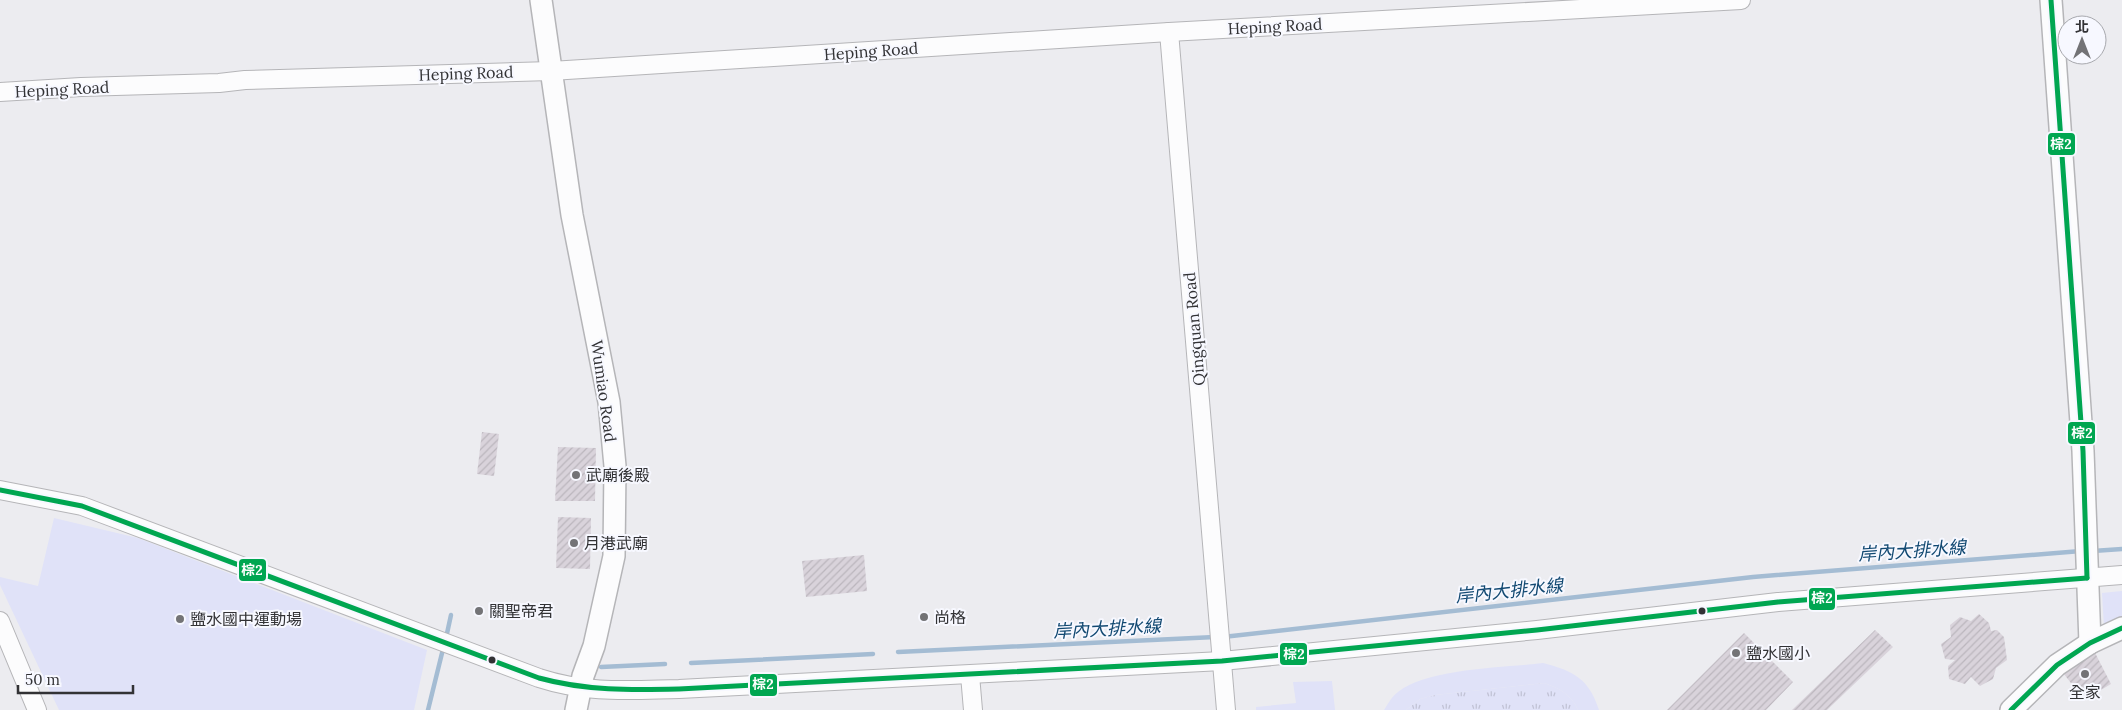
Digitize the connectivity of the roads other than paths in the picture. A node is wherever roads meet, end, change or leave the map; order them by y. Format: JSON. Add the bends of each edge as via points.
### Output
{"nodes":[{"id":1,"x":541,"y":0,"type":"edge"},
{"id":2,"x":1741,"y":0,"type":"edge"},
{"id":3,"x":2051,"y":0,"type":"edge"},
{"id":4,"x":1169,"y":32,"type":"junction"},
{"id":5,"x":551,"y":71,"type":"junction"},
{"id":6,"x":0,"y":92,"type":"edge"},
{"id":7,"x":0,"y":490,"type":"edge"},
{"id":8,"x":2087,"y":571,"type":"junction"},
{"id":9,"x":2122,"y":575,"type":"edge"},
{"id":10,"x":0,"y":621,"type":"edge"},
{"id":11,"x":2122,"y":628,"type":"edge"},
{"id":12,"x":2090,"y":643,"type":"junction"},
{"id":13,"x":1221,"y":656,"type":"junction"},
{"id":14,"x":970,"y":675,"type":"junction"},
{"id":15,"x":580,"y":689,"type":"junction"},
{"id":16,"x":37,"y":710,"type":"edge"},
{"id":17,"x":576,"y":710,"type":"edge"},
{"id":18,"x":973,"y":710,"type":"edge"},
{"id":19,"x":1226,"y":710,"type":"edge"},
{"id":20,"x":2011,"y":710,"type":"edge"}],
"edges":[{"from":1,"to":5,"type":"street","name":"Wumiao Road"},
{"from":2,"to":4,"type":"street","name":"Heping Road"},
{"from":3,"to":8,"type":"street","via":[[2082,451]]},
{"from":4,"to":5,"type":"street","name":"Heping Road"},
{"from":4,"to":13,"type":"street","name":"Qingquan Road"},
{"from":5,"to":6,"type":"street","name":"Heping Road","via":[[246,80]]},
{"from":5,"to":15,"type":"street","name":"Wumiao Road","via":[[572,214],[608,402],[615,466],[614,556],[594,646]]},
{"from":7,"to":15,"type":"street","via":[[82,506],[539,678]]},
{"from":8,"to":9,"type":"street"},
{"from":8,"to":12,"type":"street"},
{"from":8,"to":13,"type":"street","via":[[1537,630]]},
{"from":10,"to":16,"type":"street"},
{"from":11,"to":12,"type":"street"},
{"from":12,"to":20,"type":"street","via":[[2049,672]]},
{"from":13,"to":14,"type":"street"},
{"from":13,"to":19,"type":"street"},
{"from":14,"to":15,"type":"street","via":[[680,689]]},
{"from":14,"to":18,"type":"street"},
{"from":15,"to":17,"type":"street","name":"Wumiao Road"}]}
